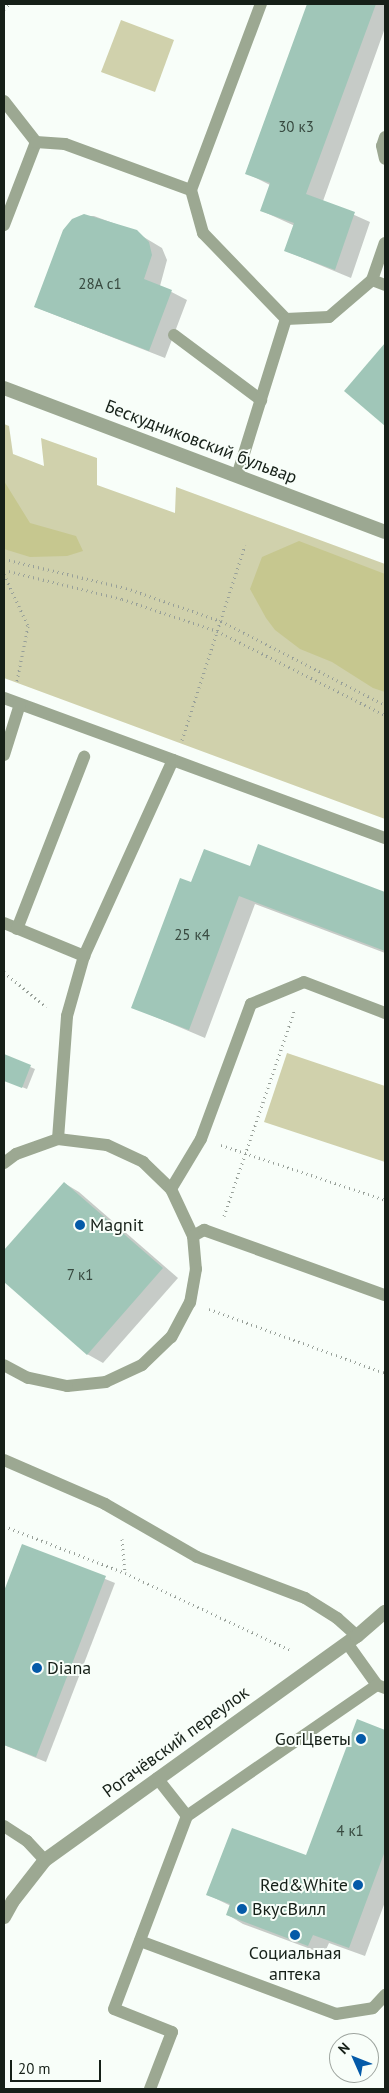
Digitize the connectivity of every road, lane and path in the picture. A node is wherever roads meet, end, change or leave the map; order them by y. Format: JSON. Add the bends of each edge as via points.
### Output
{"nodes":[{"id":1,"x":10,"y":4,"type":"edge"},
{"id":2,"x":261,"y":4,"type":"edge"},
{"id":3,"x":4,"y":10,"type":"edge"},
{"id":4,"x":4,"y":101,"type":"edge"},
{"id":5,"x":385,"y":137,"type":"edge"},
{"id":6,"x":36,"y":142,"type":"junction"},
{"id":7,"x":385,"y":159,"type":"edge"},
{"id":8,"x":191,"y":190,"type":"junction"},
{"id":9,"x":4,"y":225,"type":"edge"},
{"id":10,"x":385,"y":243,"type":"edge"},
{"id":11,"x":372,"y":280,"type":"junction"},
{"id":12,"x":385,"y":285,"type":"edge"},
{"id":13,"x":286,"y":319,"type":"junction"},
{"id":14,"x":174,"y":335,"type":"dead end"},
{"id":15,"x":4,"y":388,"type":"edge"},
{"id":16,"x":261,"y":400,"type":"junction"},
{"id":17,"x":237,"y":476,"type":"junction"},
{"id":18,"x":385,"y":532,"type":"edge"},
{"id":19,"x":245,"y":545,"type":"dead end"},
{"id":20,"x":4,"y":559,"type":"edge"},
{"id":21,"x":4,"y":572,"type":"edge"},
{"id":22,"x":220,"y":621,"type":"junction"},
{"id":23,"x":218,"y":631,"type":"junction"},
{"id":24,"x":12,"y":701,"type":"edge"},
{"id":25,"x":385,"y":704,"type":"edge"},
{"id":26,"x":385,"y":715,"type":"edge"},
{"id":27,"x":4,"y":755,"type":"edge"},
{"id":28,"x":84,"y":757,"type":"dead end"},
{"id":29,"x":174,"y":760,"type":"junction"},
{"id":30,"x":385,"y":838,"type":"edge"},
{"id":31,"x":4,"y":923,"type":"edge"},
{"id":32,"x":17,"y":929,"type":"junction"},
{"id":33,"x":84,"y":956,"type":"junction"},
{"id":34,"x":4,"y":972,"type":"edge"},
{"id":35,"x":304,"y":982,"type":"junction"},
{"id":36,"x":385,"y":1012,"type":"edge"},
{"id":37,"x":67,"y":1016,"type":"junction"},
{"id":38,"x":201,"y":1139,"type":"junction"},
{"id":39,"x":58,"y":1140,"type":"junction"},
{"id":40,"x":246,"y":1153,"type":"junction"},
{"id":41,"x":4,"y":1162,"type":"edge"},
{"id":42,"x":171,"y":1189,"type":"junction"},
{"id":43,"x":385,"y":1200,"type":"edge"},
{"id":44,"x":217,"y":1235,"type":"junction"},
{"id":45,"x":193,"y":1236,"type":"junction"},
{"id":46,"x":385,"y":1295,"type":"edge"},
{"id":47,"x":190,"y":1302,"type":"junction"},
{"id":48,"x":4,"y":1365,"type":"edge"},
{"id":49,"x":385,"y":1372,"type":"edge"},
{"id":50,"x":4,"y":1460,"type":"edge"},
{"id":51,"x":4,"y":1526,"type":"edge"},
{"id":52,"x":385,"y":1612,"type":"edge"},
{"id":53,"x":352,"y":1640,"type":"junction"},
{"id":54,"x":290,"y":1650,"type":"dead end"},
{"id":55,"x":381,"y":1687,"type":"edge"},
{"id":56,"x":157,"y":1778,"type":"junction"},
{"id":57,"x":187,"y":1816,"type":"junction"},
{"id":58,"x":4,"y":1826,"type":"edge"},
{"id":59,"x":45,"y":1860,"type":"junction"},
{"id":60,"x":4,"y":1917,"type":"edge"},
{"id":61,"x":140,"y":1941,"type":"junction"},
{"id":62,"x":385,"y":1994,"type":"edge"},
{"id":63,"x":150,"y":2089,"type":"edge"}],
"edges":[{"from":1,"to":3,"type":"path"},
{"from":2,"to":8,"type":"lane"},
{"from":4,"to":6,"type":"lane"},
{"from":5,"to":7,"type":"lane","via":[[382,146]]},
{"from":6,"to":8,"type":"lane","via":[[65,144]]},
{"from":6,"to":9,"type":"lane"},
{"from":8,"to":13,"type":"lane","via":[[203,233]]},
{"from":10,"to":11,"type":"lane"},
{"from":11,"to":12,"type":"lane"},
{"from":11,"to":13,"type":"lane","via":[[330,317]]},
{"from":13,"to":16,"type":"lane"},
{"from":14,"to":16,"type":"lane"},
{"from":15,"to":17,"type":"street","name":"Бескудниковский бульвар"},
{"from":16,"to":17,"type":"lane"},
{"from":17,"to":18,"type":"street","name":"Бескудниковский бульвар"},
{"from":19,"to":22,"type":"path"},
{"from":20,"to":22,"type":"path","via":[[126,588]]},
{"from":21,"to":23,"type":"path","via":[[122,599]]},
{"from":21,"to":24,"type":"path","via":[[28,626],[26,649]]},
{"from":22,"to":23,"type":"path"},
{"from":22,"to":25,"type":"path"},
{"from":23,"to":26,"type":"path"},
{"from":23,"to":29,"type":"path"},
{"from":24,"to":27,"type":"lane"},
{"from":24,"to":29,"type":"lane"},
{"from":28,"to":32,"type":"lane"},
{"from":29,"to":30,"type":"lane"},
{"from":29,"to":33,"type":"lane"},
{"from":31,"to":32,"type":"lane"},
{"from":32,"to":33,"type":"lane"},
{"from":33,"to":37,"type":"lane"},
{"from":34,"to":37,"type":"path","via":[[53,1013]]},
{"from":35,"to":36,"type":"lane"},
{"from":35,"to":38,"type":"lane","via":[[251,1004]]},
{"from":35,"to":40,"type":"path"},
{"from":37,"to":39,"type":"lane"},
{"from":38,"to":40,"type":"path"},
{"from":38,"to":42,"type":"lane"},
{"from":39,"to":41,"type":"lane","via":[[16,1154]]},
{"from":39,"to":42,"type":"lane","via":[[107,1145],[143,1162]]},
{"from":40,"to":43,"type":"path"},
{"from":40,"to":44,"type":"path"},
{"from":42,"to":45,"type":"lane"},
{"from":44,"to":45,"type":"lane","via":[[204,1230]]},
{"from":44,"to":46,"type":"lane"},
{"from":45,"to":47,"type":"lane","via":[[196,1270]]},
{"from":47,"to":48,"type":"lane","via":[[171,1337],[142,1364],[106,1382],[67,1386],[28,1378]]},
{"from":47,"to":49,"type":"path"},
{"from":50,"to":53,"type":"lane","via":[[105,1504],[197,1557],[305,1598],[337,1618]]},
{"from":51,"to":54,"type":"path","via":[[125,1573]]},
{"from":52,"to":53,"type":"street","name":"Рогачёвский переулок"},
{"from":53,"to":55,"type":"lane"},
{"from":53,"to":56,"type":"street","name":"Рогачёвский переулок"},
{"from":55,"to":57,"type":"lane"},
{"from":56,"to":57,"type":"lane"},
{"from":56,"to":59,"type":"street","name":"Рогачёвский переулок"},
{"from":57,"to":61,"type":"lane"},
{"from":58,"to":59,"type":"lane","via":[[27,1841]]},
{"from":59,"to":60,"type":"street","name":"Рогачёвский переулок","via":[[13,1900]]},
{"from":61,"to":62,"type":"lane","via":[[336,2014],[373,2008]]},
{"from":61,"to":63,"type":"lane","via":[[114,2009],[172,2032]]}]}
